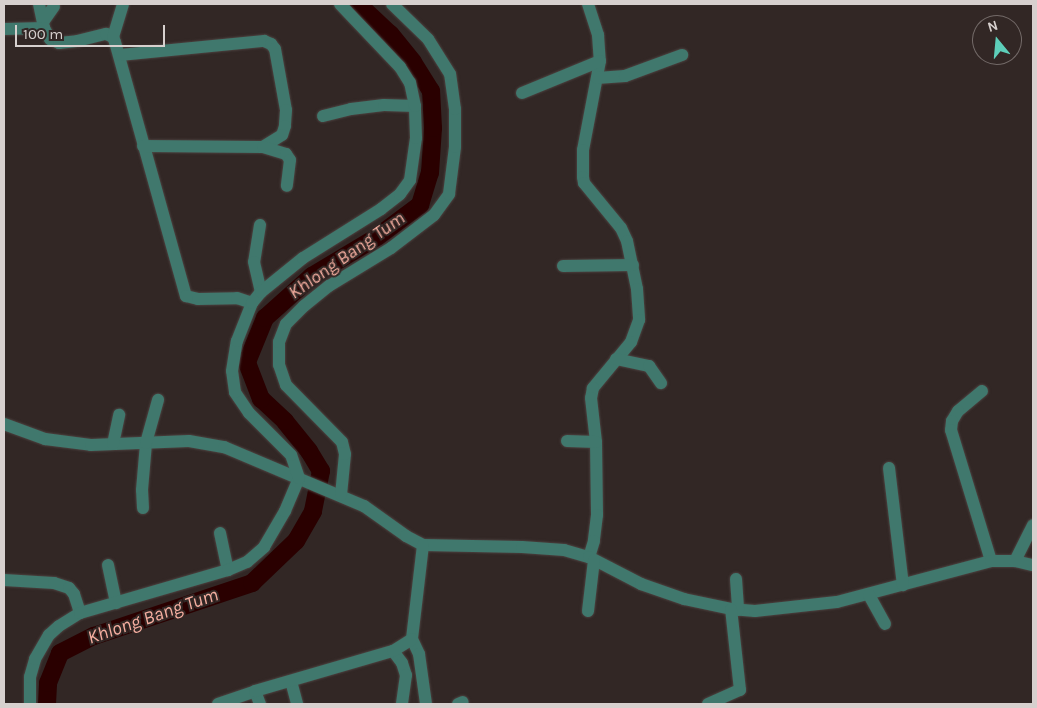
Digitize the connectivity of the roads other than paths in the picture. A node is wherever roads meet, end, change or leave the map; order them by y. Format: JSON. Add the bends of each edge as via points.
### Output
{"nodes":[{"id":1,"x":39,"y":4,"type":"edge"},
{"id":2,"x":123,"y":4,"type":"edge"},
{"id":3,"x":340,"y":4,"type":"edge"},
{"id":4,"x":392,"y":4,"type":"edge"},
{"id":5,"x":588,"y":4,"type":"edge"},
{"id":6,"x":54,"y":6,"type":"dead end"},
{"id":7,"x":43,"y":25,"type":"junction"},
{"id":8,"x":4,"y":29,"type":"edge"},
{"id":9,"x":113,"y":37,"type":"junction"},
{"id":10,"x":120,"y":55,"type":"junction"},
{"id":11,"x":682,"y":55,"type":"dead end"},
{"id":12,"x":600,"y":61,"type":"junction"},
{"id":13,"x":597,"y":78,"type":"junction"},
{"id":14,"x":522,"y":93,"type":"dead end"},
{"id":15,"x":415,"y":106,"type":"junction"},
{"id":16,"x":323,"y":116,"type":"dead end"},
{"id":17,"x":143,"y":146,"type":"junction"},
{"id":18,"x":263,"y":147,"type":"junction"},
{"id":19,"x":287,"y":186,"type":"dead end"},
{"id":20,"x":260,"y":225,"type":"dead end"},
{"id":21,"x":633,"y":265,"type":"junction"},
{"id":22,"x":562,"y":266,"type":"dead end"},
{"id":23,"x":261,"y":292,"type":"junction"},
{"id":24,"x":252,"y":303,"type":"junction"},
{"id":25,"x":616,"y":359,"type":"junction"},
{"id":26,"x":661,"y":382,"type":"dead end"},
{"id":27,"x":982,"y":392,"type":"dead end"},
{"id":28,"x":158,"y":400,"type":"dead end"},
{"id":29,"x":119,"y":415,"type":"dead end"},
{"id":30,"x":4,"y":424,"type":"edge"},
{"id":31,"x":567,"y":441,"type":"dead end"},
{"id":32,"x":596,"y":442,"type":"junction"},
{"id":33,"x":146,"y":443,"type":"junction"},
{"id":34,"x":114,"y":444,"type":"junction"},
{"id":35,"x":889,"y":468,"type":"dead end"},
{"id":36,"x":301,"y":479,"type":"junction"},
{"id":37,"x":338,"y":494,"type":"junction"},
{"id":38,"x":143,"y":508,"type":"dead end"},
{"id":39,"x":1033,"y":525,"type":"edge"},
{"id":40,"x":220,"y":533,"type":"dead end"},
{"id":41,"x":423,"y":545,"type":"junction"},
{"id":42,"x":592,"y":559,"type":"junction"},
{"id":43,"x":990,"y":561,"type":"junction"},
{"id":44,"x":1015,"y":561,"type":"junction"},
{"id":45,"x":108,"y":565,"type":"dead end"},
{"id":46,"x":1033,"y":565,"type":"edge"},
{"id":47,"x":228,"y":570,"type":"junction"},
{"id":48,"x":736,"y":579,"type":"dead end"},
{"id":49,"x":4,"y":580,"type":"edge"},
{"id":50,"x":903,"y":585,"type":"junction"},
{"id":51,"x":870,"y":595,"type":"junction"},
{"id":52,"x":116,"y":603,"type":"junction"},
{"id":53,"x":735,"y":610,"type":"junction"},
{"id":54,"x":588,"y":612,"type":"dead end"},
{"id":55,"x":80,"y":613,"type":"junction"},
{"id":56,"x":885,"y":624,"type":"dead end"},
{"id":57,"x":412,"y":639,"type":"junction"},
{"id":58,"x":393,"y":652,"type":"junction"},
{"id":59,"x":291,"y":681,"type":"junction"},
{"id":60,"x":255,"y":691,"type":"junction"},
{"id":61,"x":30,"y":704,"type":"edge"},
{"id":62,"x":218,"y":704,"type":"edge"},
{"id":63,"x":260,"y":704,"type":"edge"},
{"id":64,"x":297,"y":704,"type":"edge"},
{"id":65,"x":402,"y":704,"type":"edge"},
{"id":66,"x":426,"y":704,"type":"edge"},
{"id":67,"x":708,"y":704,"type":"edge"}],
"edges":[{"from":1,"to":7,"type":"street"},
{"from":2,"to":9,"type":"street"},
{"from":3,"to":15,"type":"street","via":[[400,67],[410,83]]},
{"from":4,"to":37,"type":"street","via":[[428,39],[450,74],[455,109],[455,147],[449,194],[434,215],[304,306],[286,324],[279,342],[279,365],[286,385],[342,442],[345,454]]},
{"from":5,"to":12,"type":"street","via":[[598,35]]},
{"from":6,"to":7,"type":"street"},
{"from":7,"to":8,"type":"street"},
{"from":7,"to":9,"type":"street","via":[[50,39],[59,43],[106,34]]},
{"from":9,"to":10,"type":"street"},
{"from":10,"to":17,"type":"street"},
{"from":10,"to":18,"type":"street","via":[[264,41],[271,44],[275,49],[283,93],[285,126],[282,135]]},
{"from":11,"to":13,"type":"street","via":[[624,76]]},
{"from":12,"to":13,"type":"street"},
{"from":12,"to":14,"type":"street"},
{"from":13,"to":21,"type":"street","via":[[582,177],[621,228],[628,241]]},
{"from":15,"to":16,"type":"street","via":[[384,104]]},
{"from":15,"to":23,"type":"street","via":[[414,154],[406,187],[381,209],[303,258]]},
{"from":17,"to":18,"type":"street"},
{"from":17,"to":24,"type":"street","via":[[186,296],[191,299],[236,298]]},
{"from":18,"to":19,"type":"street","via":[[286,154],[290,160]]},
{"from":20,"to":23,"type":"street","via":[[254,262]]},
{"from":21,"to":22,"type":"street"},
{"from":21,"to":25,"type":"street","via":[[639,320],[635,336]]},
{"from":23,"to":24,"type":"street"},
{"from":24,"to":36,"type":"street","via":[[233,359],[234,389],[249,413],[290,455]]},
{"from":25,"to":26,"type":"street","via":[[649,366]]},
{"from":25,"to":32,"type":"street","via":[[593,388],[591,398]]},
{"from":27,"to":43,"type":"street","via":[[958,411],[951,430]]},
{"from":28,"to":33,"type":"street"},
{"from":29,"to":34,"type":"street"},
{"from":30,"to":34,"type":"street","via":[[46,439],[91,445]]},
{"from":31,"to":32,"type":"street"},
{"from":32,"to":42,"type":"street","via":[[597,515]]},
{"from":33,"to":34,"type":"street"},
{"from":33,"to":36,"type":"street","via":[[189,441],[224,447]]},
{"from":33,"to":38,"type":"street"},
{"from":35,"to":50,"type":"street"},
{"from":36,"to":37,"type":"street"},
{"from":36,"to":47,"type":"street","via":[[264,547],[247,562]]},
{"from":37,"to":41,"type":"street","via":[[371,510]]},
{"from":39,"to":44,"type":"street"},
{"from":40,"to":47,"type":"street"},
{"from":41,"to":42,"type":"street","via":[[544,548]]},
{"from":41,"to":57,"type":"street"},
{"from":42,"to":53,"type":"street","via":[[641,584]]},
{"from":42,"to":54,"type":"street"},
{"from":43,"to":44,"type":"street"},
{"from":43,"to":50,"type":"street"},
{"from":44,"to":46,"type":"street"},
{"from":45,"to":52,"type":"street"},
{"from":47,"to":52,"type":"street"},
{"from":48,"to":53,"type":"street"},
{"from":49,"to":55,"type":"street","via":[[54,583],[69,588]]},
{"from":50,"to":51,"type":"street"},
{"from":51,"to":53,"type":"street","via":[[837,602],[755,611]]},
{"from":51,"to":56,"type":"street"},
{"from":52,"to":55,"type":"street"},
{"from":53,"to":67,"type":"street","via":[[740,690]]},
{"from":55,"to":61,"type":"street","via":[[49,635],[41,647],[30,678]]},
{"from":57,"to":58,"type":"street"},
{"from":57,"to":66,"type":"street","via":[[419,654]]},
{"from":58,"to":59,"type":"street"},
{"from":58,"to":65,"type":"street","via":[[406,675]]},
{"from":59,"to":60,"type":"street"},
{"from":59,"to":64,"type":"street"},
{"from":60,"to":62,"type":"street"},
{"from":60,"to":63,"type":"street"}]}
